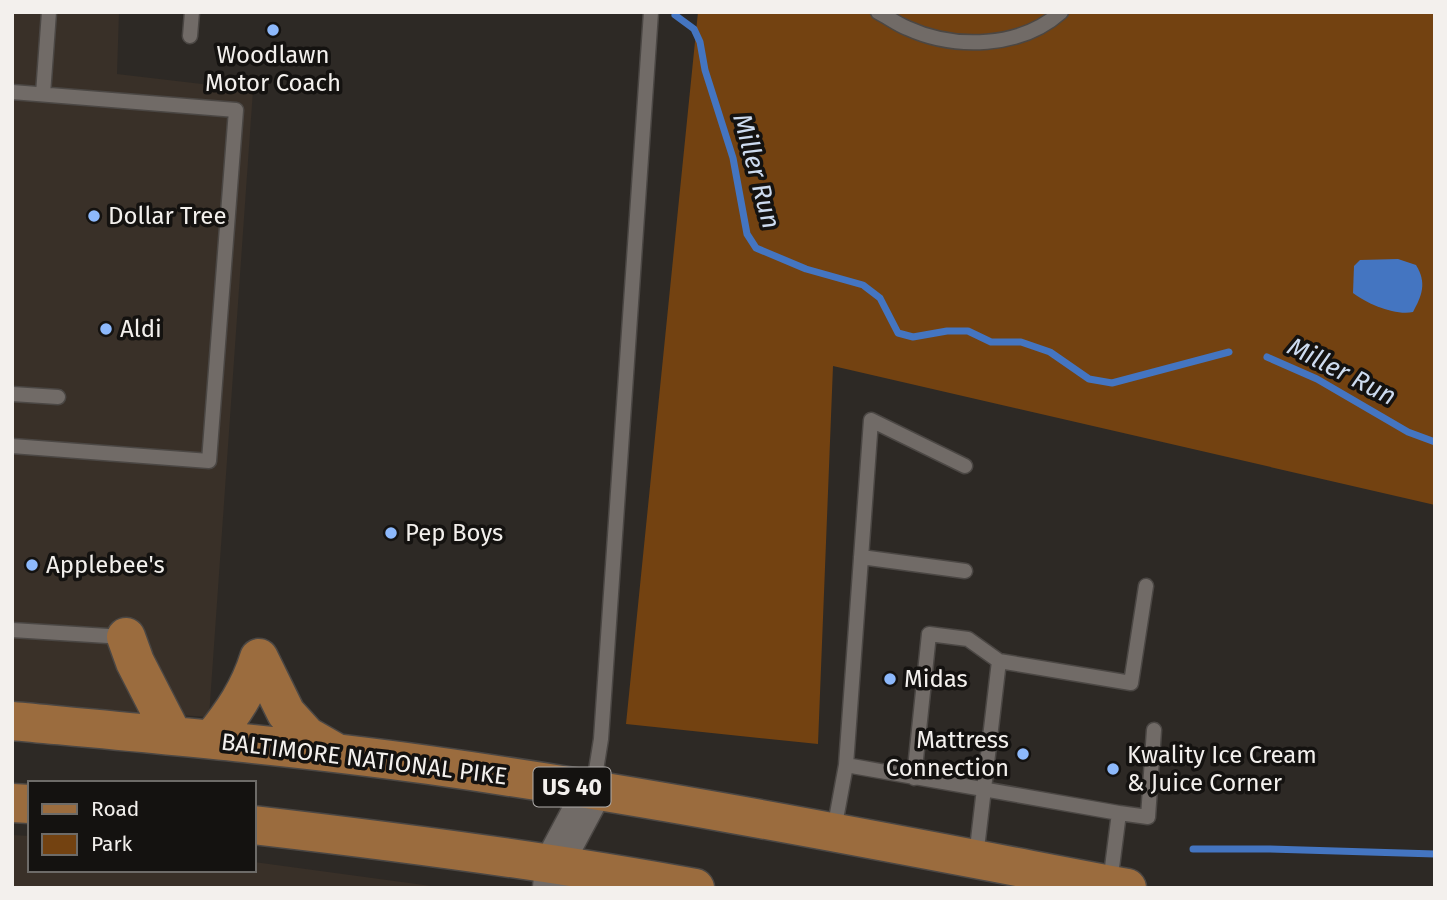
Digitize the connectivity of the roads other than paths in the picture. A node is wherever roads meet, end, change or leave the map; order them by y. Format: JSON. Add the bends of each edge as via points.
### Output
{"nodes":[{"id":1,"x":49,"y":12,"type":"edge"},
{"id":2,"x":192,"y":12,"type":"edge"},
{"id":3,"x":651,"y":12,"type":"edge"},
{"id":4,"x":878,"y":12,"type":"edge"},
{"id":5,"x":1061,"y":12,"type":"edge"},
{"id":6,"x":190,"y":36,"type":"dead end"},
{"id":7,"x":12,"y":92,"type":"edge"},
{"id":8,"x":43,"y":94,"type":"junction"},
{"id":9,"x":12,"y":394,"type":"edge"},
{"id":10,"x":58,"y":397,"type":"dead end"},
{"id":11,"x":12,"y":446,"type":"edge"},
{"id":12,"x":965,"y":466,"type":"dead end"},
{"id":13,"x":861,"y":557,"type":"junction"},
{"id":14,"x":965,"y":571,"type":"dead end"},
{"id":15,"x":1146,"y":586,"type":"dead end"},
{"id":16,"x":12,"y":630,"type":"edge"},
{"id":17,"x":126,"y":637,"type":"joint"},
{"id":18,"x":999,"y":661,"type":"junction"},
{"id":19,"x":13,"y":721,"type":"edge"},
{"id":20,"x":1154,"y":730,"type":"dead end"},
{"id":21,"x":173,"y":736,"type":"junction"},
{"id":22,"x":212,"y":739,"type":"junction"},
{"id":23,"x":338,"y":754,"type":"junction"},
{"id":24,"x":846,"y":765,"type":"junction"},
{"id":25,"x":914,"y":778,"type":"junction"},
{"id":26,"x":593,"y":790,"type":"junction"},
{"id":27,"x":984,"y":791,"type":"junction"},
{"id":28,"x":1119,"y":813,"type":"junction"},
{"id":29,"x":256,"y":825,"type":"edge"},
{"id":30,"x":834,"y":831,"type":"junction"},
{"id":31,"x":976,"y":858,"type":"junction"},
{"id":32,"x":553,"y":876,"type":"edge"},
{"id":33,"x":1119,"y":886,"type":"edge"},
{"id":34,"x":695,"y":888,"type":"edge"}],
"edges":[{"from":1,"to":8,"type":"lane"},
{"from":2,"to":6,"type":"lane"},
{"from":3,"to":26,"type":"lane","via":[[601,738]]},
{"from":4,"to":5,"type":"lane","via":[[909,29],[957,42],[998,41],[1027,33]]},
{"from":7,"to":8,"type":"lane"},
{"from":8,"to":11,"type":"lane","via":[[236,110],[209,461]]},
{"from":9,"to":10,"type":"lane"},
{"from":12,"to":13,"type":"lane","via":[[871,420]]},
{"from":13,"to":14,"type":"lane"},
{"from":13,"to":24,"type":"lane"},
{"from":15,"to":18,"type":"lane","via":[[1131,683]]},
{"from":16,"to":17,"type":"lane"},
{"from":17,"to":21,"type":"main road"},
{"from":18,"to":25,"type":"lane","via":[[968,639],[929,634]]},
{"from":18,"to":27,"type":"lane"},
{"from":19,"to":21,"type":"main road","name":"BALTIMORE NATIONAL PIKE","number":"US 40"},
{"from":20,"to":28,"type":"lane","via":[[1148,817]]},
{"from":21,"to":22,"type":"main road","name":"BALTIMORE NATIONAL PIKE","number":"US 40"},
{"from":22,"to":23,"type":"main road","name":"BALTIMORE NATIONAL PIKE","number":"US 40"},
{"from":22,"to":23,"type":"main road","via":[[252,683],[260,658],[286,713],[307,736]]},
{"from":23,"to":26,"type":"main road","name":"BALTIMORE NATIONAL PIKE","number":"US 40"},
{"from":24,"to":25,"type":"lane"},
{"from":24,"to":30,"type":"lane"},
{"from":25,"to":27,"type":"lane"},
{"from":26,"to":30,"type":"main road","name":"BALTIMORE NATIONAL PIKE","number":"US 40"},
{"from":26,"to":32,"type":"street"},
{"from":27,"to":28,"type":"lane"},
{"from":27,"to":31,"type":"lane"},
{"from":28,"to":33,"type":"lane"},
{"from":29,"to":32,"type":"main road"},
{"from":30,"to":31,"type":"main road","name":"BALTIMORE NATIONAL PIKE","number":"US 40"},
{"from":31,"to":33,"type":"main road","name":"BALTIMORE NATIONAL PIKE","number":"US 40"},
{"from":32,"to":34,"type":"main road"}]}
